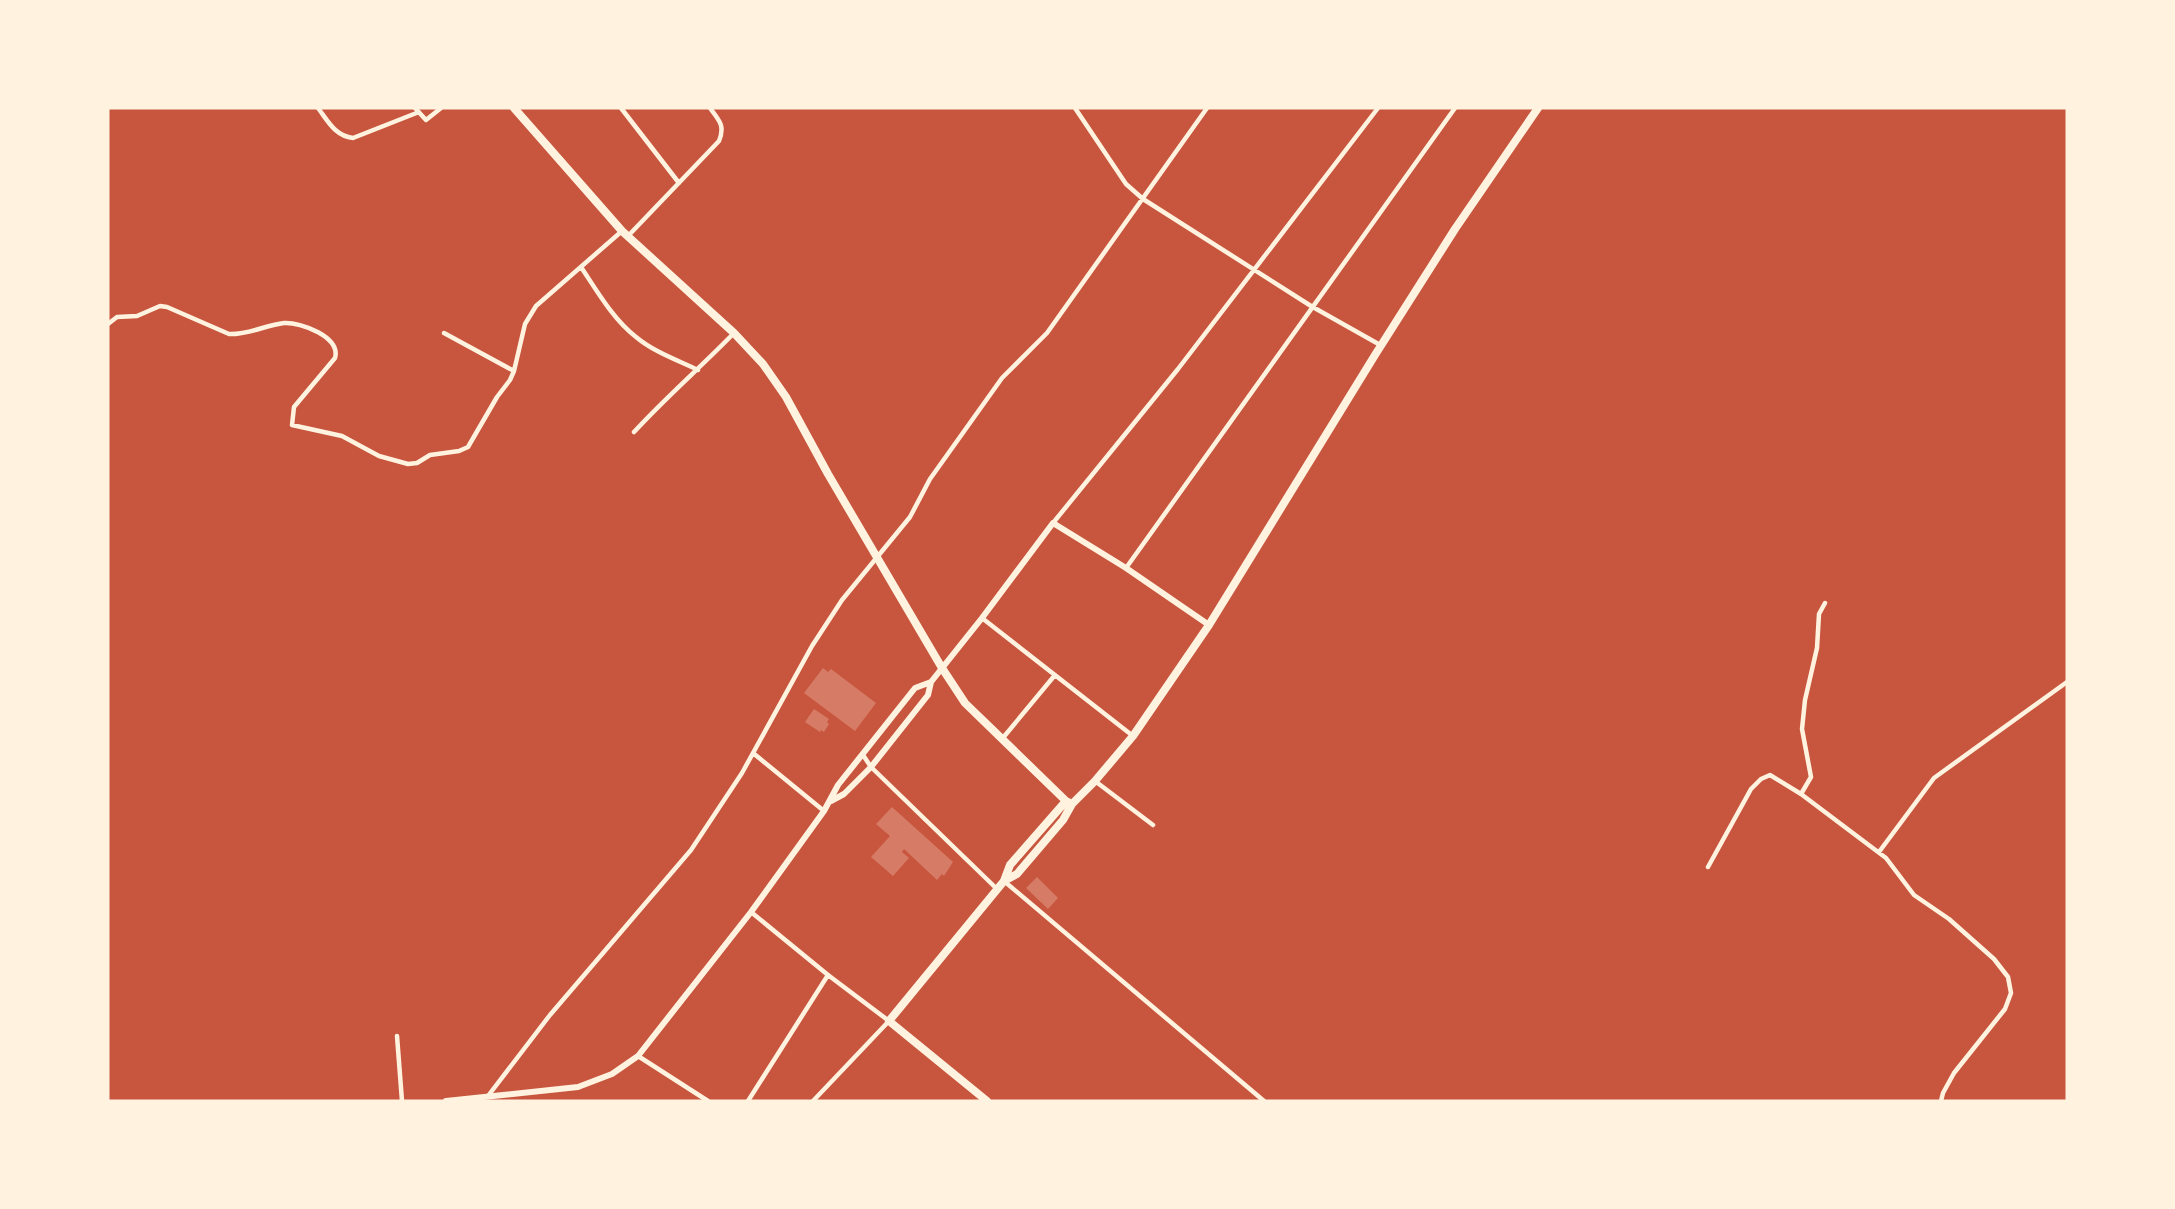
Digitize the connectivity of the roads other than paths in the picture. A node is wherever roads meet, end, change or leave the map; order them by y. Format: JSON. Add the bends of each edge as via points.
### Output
{"nodes":[{"id":1,"x":318,"y":108,"type":"edge"},
{"id":2,"x":441,"y":108,"type":"edge"},
{"id":3,"x":514,"y":108,"type":"edge"},
{"id":4,"x":621,"y":108,"type":"edge"},
{"id":5,"x":711,"y":108,"type":"edge"},
{"id":6,"x":1075,"y":108,"type":"edge"},
{"id":7,"x":1207,"y":108,"type":"edge"},
{"id":8,"x":1378,"y":108,"type":"edge"},
{"id":9,"x":1455,"y":108,"type":"edge"},
{"id":10,"x":1538,"y":108,"type":"edge"},
{"id":11,"x":417,"y":110,"type":"edge"},
{"id":12,"x":679,"y":183,"type":"junction"},
{"id":13,"x":1143,"y":199,"type":"junction"},
{"id":14,"x":625,"y":233,"type":"junction"},
{"id":15,"x":580,"y":267,"type":"junction"},
{"id":16,"x":1253,"y":269,"type":"junction"},
{"id":17,"x":1311,"y":306,"type":"junction"},
{"id":18,"x":108,"y":324,"type":"edge"},
{"id":19,"x":444,"y":333,"type":"dead end"},
{"id":20,"x":734,"y":333,"type":"junction"},
{"id":21,"x":1382,"y":346,"type":"junction"},
{"id":22,"x":698,"y":370,"type":"junction"},
{"id":23,"x":514,"y":371,"type":"junction"},
{"id":24,"x":634,"y":432,"type":"dead end"},
{"id":25,"x":1053,"y":523,"type":"junction"},
{"id":26,"x":877,"y":556,"type":"junction"},
{"id":27,"x":1126,"y":568,"type":"junction"},
{"id":28,"x":1825,"y":603,"type":"dead end"},
{"id":29,"x":982,"y":618,"type":"junction"},
{"id":30,"x":1209,"y":625,"type":"junction"},
{"id":31,"x":942,"y":668,"type":"junction"},
{"id":32,"x":1055,"y":675,"type":"junction"},
{"id":33,"x":931,"y":682,"type":"junction"},
{"id":34,"x":2067,"y":682,"type":"edge"},
{"id":35,"x":1133,"y":736,"type":"junction"},
{"id":36,"x":1002,"y":739,"type":"junction"},
{"id":37,"x":753,"y":753,"type":"junction"},
{"id":38,"x":863,"y":755,"type":"junction"},
{"id":39,"x":871,"y":767,"type":"junction"},
{"id":40,"x":1095,"y":781,"type":"junction"},
{"id":41,"x":1801,"y":794,"type":"junction"},
{"id":42,"x":830,"y":802,"type":"junction"},
{"id":43,"x":1069,"y":802,"type":"junction"},
{"id":44,"x":824,"y":811,"type":"junction"},
{"id":45,"x":1153,"y":825,"type":"dead end"},
{"id":46,"x":1879,"y":852,"type":"junction"},
{"id":47,"x":1708,"y":867,"type":"dead end"},
{"id":48,"x":1004,"y":881,"type":"junction"},
{"id":49,"x":997,"y":889,"type":"junction"},
{"id":50,"x":751,"y":912,"type":"junction"},
{"id":51,"x":828,"y":975,"type":"junction"},
{"id":52,"x":889,"y":1020,"type":"junction"},
{"id":53,"x":397,"y":1036,"type":"dead end"},
{"id":54,"x":638,"y":1056,"type":"junction"},
{"id":55,"x":488,"y":1096,"type":"junction"},
{"id":56,"x":402,"y":1101,"type":"edge"},
{"id":57,"x":446,"y":1101,"type":"edge"},
{"id":58,"x":708,"y":1101,"type":"edge"},
{"id":59,"x":748,"y":1101,"type":"edge"},
{"id":60,"x":813,"y":1101,"type":"edge"},
{"id":61,"x":987,"y":1101,"type":"edge"},
{"id":62,"x":1264,"y":1101,"type":"edge"},
{"id":63,"x":1941,"y":1101,"type":"edge"}],
"edges":[{"from":1,"to":11,"type":"street","via":[[338,133],[353,138]]},
{"from":2,"to":11,"type":"street","via":[[426,120]]},
{"from":3,"to":14,"type":"main road"},
{"from":4,"to":12,"type":"street"},
{"from":5,"to":12,"type":"street","via":[[723,130],[719,141]]},
{"from":6,"to":13,"type":"street","via":[[1126,184]]},
{"from":7,"to":13,"type":"street"},
{"from":8,"to":16,"type":"street"},
{"from":9,"to":17,"type":"street"},
{"from":10,"to":21,"type":"main road","via":[[1455,229]]},
{"from":12,"to":14,"type":"street"},
{"from":13,"to":16,"type":"street"},
{"from":13,"to":26,"type":"street","via":[[1047,333],[1002,378],[930,479],[910,517]]},
{"from":14,"to":15,"type":"street"},
{"from":14,"to":20,"type":"main road"},
{"from":15,"to":22,"type":"street","via":[[616,317],[636,337]]},
{"from":15,"to":23,"type":"street","via":[[536,306],[525,324]]},
{"from":16,"to":17,"type":"street"},
{"from":16,"to":25,"type":"street"},
{"from":17,"to":21,"type":"street"},
{"from":17,"to":27,"type":"street"},
{"from":18,"to":23,"type":"street","via":[[117,317],[137,316],[160,306],[229,334],[286,323],[320,334],[330,339],[336,349],[335,358],[294,407],[292,425],[342,436],[379,456],[408,464],[468,447]]},
{"from":19,"to":23,"type":"street"},
{"from":20,"to":22,"type":"street"},
{"from":20,"to":26,"type":"main road","via":[[786,397]]},
{"from":21,"to":30,"type":"main road"},
{"from":22,"to":24,"type":"street"},
{"from":25,"to":27,"type":"street"},
{"from":25,"to":29,"type":"street"},
{"from":26,"to":31,"type":"main road"},
{"from":26,"to":37,"type":"street","via":[[812,646]]},
{"from":27,"to":30,"type":"street"},
{"from":28,"to":41,"type":"street","via":[[1819,614],[1802,729],[1811,777]]},
{"from":29,"to":31,"type":"street"},
{"from":29,"to":32,"type":"street"},
{"from":30,"to":35,"type":"main road"},
{"from":31,"to":33,"type":"street"},
{"from":31,"to":36,"type":"main road","via":[[965,703]]},
{"from":32,"to":35,"type":"street"},
{"from":32,"to":36,"type":"street"},
{"from":33,"to":38,"type":"street","via":[[915,688]]},
{"from":33,"to":39,"type":"street","via":[[928,694]]},
{"from":34,"to":46,"type":"street","via":[[1934,778]]},
{"from":35,"to":40,"type":"main road"},
{"from":36,"to":43,"type":"main road"},
{"from":37,"to":44,"type":"street"},
{"from":37,"to":55,"type":"street","via":[[691,850],[550,1015]]},
{"from":38,"to":39,"type":"street"},
{"from":38,"to":42,"type":"street","via":[[838,785]]},
{"from":39,"to":42,"type":"street","via":[[844,794]]},
{"from":39,"to":49,"type":"street"},
{"from":40,"to":43,"type":"main road"},
{"from":40,"to":45,"type":"street"},
{"from":41,"to":46,"type":"street"},
{"from":41,"to":47,"type":"street","via":[[1770,775],[1761,779],[1751,789]]},
{"from":42,"to":44,"type":"street"},
{"from":43,"to":48,"type":"main road","via":[[1063,820],[1017,874]]},
{"from":44,"to":50,"type":"street"},
{"from":46,"to":63,"type":"street","via":[[1914,895],[1949,919],[1994,959],[2008,977],[2011,993],[2005,1009],[1954,1073]]},
{"from":48,"to":49,"type":"main road"},
{"from":48,"to":62,"type":"street"},
{"from":49,"to":52,"type":"main road"},
{"from":50,"to":51,"type":"street"},
{"from":50,"to":54,"type":"street"},
{"from":51,"to":52,"type":"street"},
{"from":51,"to":59,"type":"street"},
{"from":52,"to":60,"type":"street"},
{"from":52,"to":61,"type":"main road"},
{"from":53,"to":56,"type":"street"},
{"from":54,"to":55,"type":"street","via":[[612,1074],[578,1087]]},
{"from":54,"to":58,"type":"street"},
{"from":55,"to":57,"type":"street"}]}
